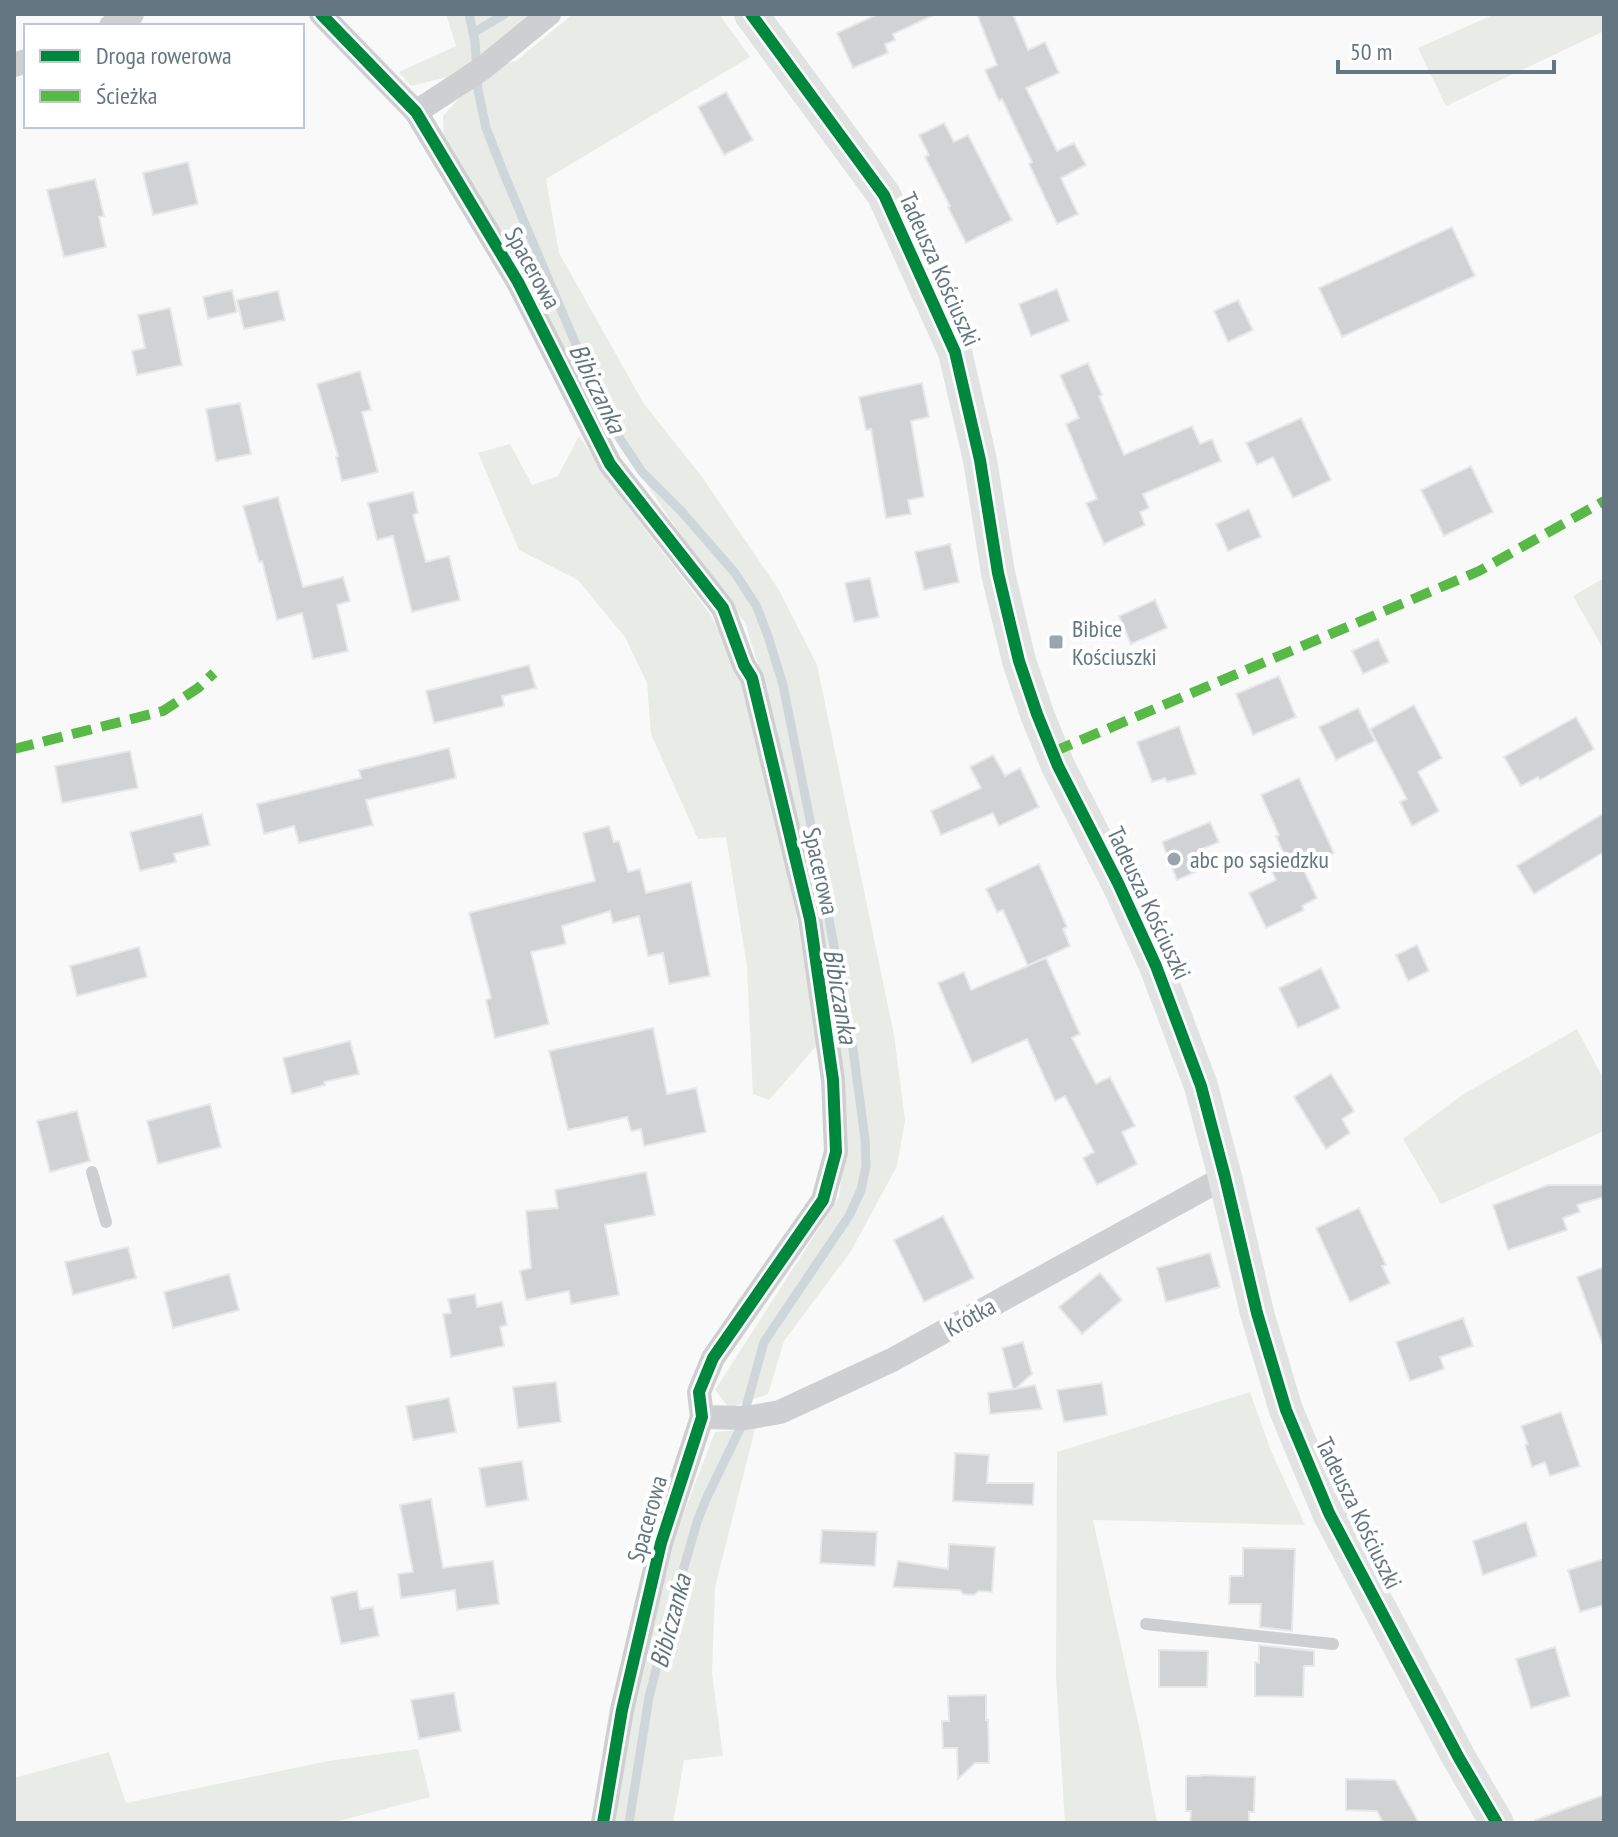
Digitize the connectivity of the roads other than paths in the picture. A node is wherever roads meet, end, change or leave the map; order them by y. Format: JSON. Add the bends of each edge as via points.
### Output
{"nodes":[{"id":1,"x":132,"y":14,"type":"edge"},
{"id":2,"x":321,"y":14,"type":"edge"},
{"id":3,"x":549,"y":14,"type":"edge"},
{"id":4,"x":751,"y":14,"type":"edge"},
{"id":5,"x":114,"y":24,"type":"edge"},
{"id":6,"x":416,"y":112,"type":"junction"},
{"id":7,"x":92,"y":1172,"type":"dead end"},
{"id":8,"x":1225,"y":1177,"type":"junction"},
{"id":9,"x":106,"y":1222,"type":"dead end"},
{"id":10,"x":702,"y":1417,"type":"junction"},
{"id":11,"x":1146,"y":1624,"type":"dead end"},
{"id":12,"x":1333,"y":1644,"type":"dead end"},
{"id":13,"x":603,"y":1823,"type":"edge"},
{"id":14,"x":1497,"y":1823,"type":"edge"}],
"edges":[{"from":1,"to":5,"type":"street"},
{"from":2,"to":6,"type":"street","name":"Spacerowa"},
{"from":3,"to":6,"type":"street"},
{"from":4,"to":8,"type":"street","name":"Tadeusza Kościuszki","via":[[884,195],[955,352],[1019,661],[1058,766],[1161,978],[1201,1086]]},
{"from":6,"to":10,"type":"street","name":"Spacerowa","via":[[518,282],[610,464],[723,608],[752,678],[810,919],[833,1080],[836,1152],[823,1200],[713,1358],[699,1392]]},
{"from":7,"to":9,"type":"lane"},
{"from":8,"to":10,"type":"street","name":"Krótka","via":[[892,1360],[780,1412]]},
{"from":8,"to":14,"type":"street","name":"Tadeusza Kościuszki","via":[[1286,1410],[1329,1513]]},
{"from":10,"to":13,"type":"street","name":"Spacerowa","via":[[661,1543],[622,1710]]},
{"from":11,"to":12,"type":"lane"}]}
